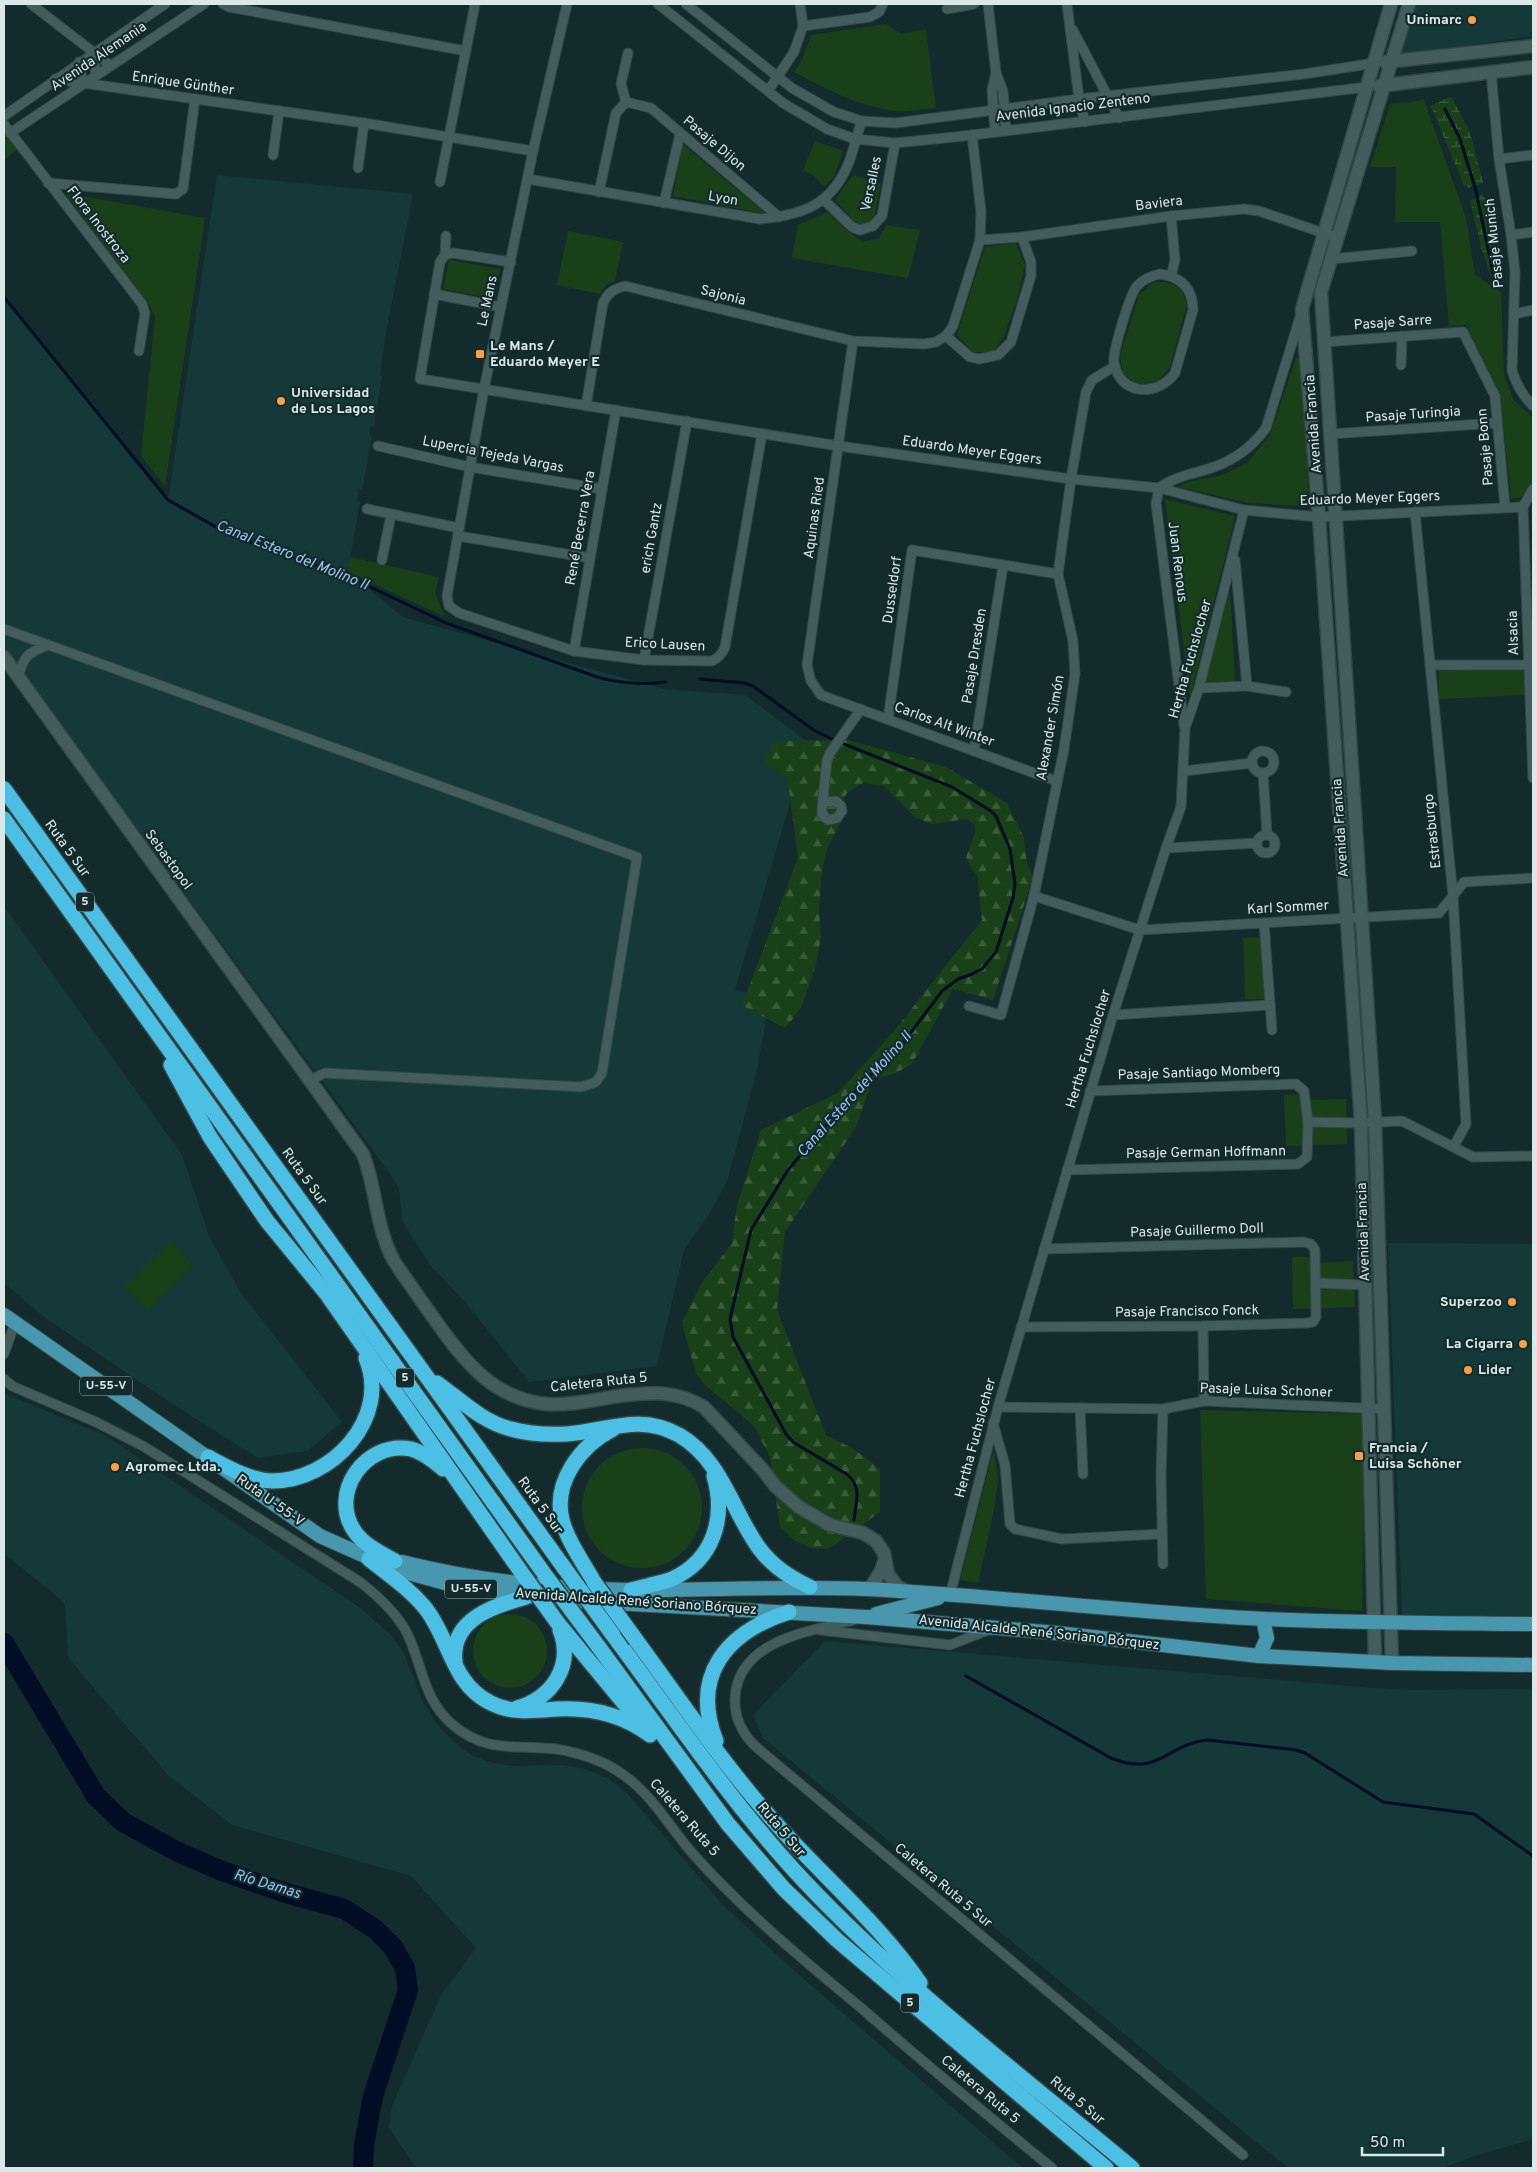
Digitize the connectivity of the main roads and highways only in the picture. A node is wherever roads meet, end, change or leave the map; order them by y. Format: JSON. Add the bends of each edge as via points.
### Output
{"nodes":[{"id":1,"x":1391,"y":4,"type":"edge"},
{"id":2,"x":1409,"y":4,"type":"edge"},
{"id":3,"x":1533,"y":46,"type":"edge"},
{"id":4,"x":1392,"y":62,"type":"junction"},
{"id":5,"x":1375,"y":64,"type":"junction"},
{"id":6,"x":1533,"y":67,"type":"edge"},
{"id":7,"x":1385,"y":85,"type":"junction"},
{"id":8,"x":1367,"y":87,"type":"junction"},
{"id":9,"x":1328,"y":392,"type":"junction"},
{"id":10,"x":1309,"y":394,"type":"junction"},
{"id":11,"x":4,"y":657,"type":"edge"},
{"id":12,"x":4,"y":789,"type":"edge"},
{"id":13,"x":4,"y":819,"type":"edge"},
{"id":14,"x":135,"y":1001,"type":"junction"},
{"id":15,"x":310,"y":1080,"type":"joint"},
{"id":16,"x":4,"y":1315,"type":"edge"},
{"id":17,"x":358,"y":1338,"type":"junction"},
{"id":18,"x":427,"y":1377,"type":"junction"},
{"id":19,"x":628,"y":1423,"type":"junction"},
{"id":20,"x":208,"y":1457,"type":"junction"},
{"id":21,"x":706,"y":1458,"type":"junction"},
{"id":22,"x":457,"y":1480,"type":"junction"},
{"id":23,"x":369,"y":1559,"type":"junction"},
{"id":24,"x":395,"y":1561,"type":"junction"},
{"id":25,"x":884,"y":1562,"type":"junction"},
{"id":26,"x":810,"y":1587,"type":"junction"},
{"id":27,"x":631,"y":1590,"type":"junction"},
{"id":28,"x":868,"y":1590,"type":"junction"},
{"id":29,"x":906,"y":1592,"type":"junction"},
{"id":30,"x":950,"y":1595,"type":"junction"},
{"id":31,"x":526,"y":1597,"type":"junction"},
{"id":32,"x":789,"y":1612,"type":"junction"},
{"id":33,"x":866,"y":1617,"type":"junction"},
{"id":34,"x":1264,"y":1619,"type":"junction"},
{"id":35,"x":1374,"y":1622,"type":"junction"},
{"id":36,"x":1390,"y":1623,"type":"junction"},
{"id":37,"x":1533,"y":1624,"type":"edge"},
{"id":38,"x":559,"y":1626,"type":"junction"},
{"id":39,"x":1258,"y":1656,"type":"junction"},
{"id":40,"x":1375,"y":1662,"type":"junction"},
{"id":41,"x":1392,"y":1663,"type":"junction"},
{"id":42,"x":1533,"y":1665,"type":"edge"},
{"id":43,"x":456,"y":1668,"type":"junction"},
{"id":44,"x":506,"y":1710,"type":"junction"},
{"id":45,"x":650,"y":1735,"type":"junction"},
{"id":46,"x":723,"y":1759,"type":"junction"},
{"id":47,"x":728,"y":1824,"type":"junction"},
{"id":48,"x":930,"y":2000,"type":"junction"},
{"id":49,"x":1106,"y":2168,"type":"edge"},
{"id":50,"x":1132,"y":2168,"type":"edge"}],
"edges":[{"from":1,"to":5,"type":"main road","name":"Avenida Francia"},
{"from":2,"to":4,"type":"main road","name":"Avenida Francia"},
{"from":3,"to":4,"type":"main road","name":"Avenida Ignacio Zenteno"},
{"from":4,"to":5,"type":"main road","name":"Avenida Ignacio Zenteno"},
{"from":4,"to":7,"type":"main road","name":"Avenida Francia"},
{"from":5,"to":8,"type":"main road","name":"Avenida Francia"},
{"from":6,"to":7,"type":"main road","name":"Avenida Ignacio Zenteno"},
{"from":7,"to":8,"type":"main road","name":"Avenida Ignacio Zenteno"},
{"from":7,"to":9,"type":"main road","name":"Avenida Francia","via":[[1321,292]]},
{"from":8,"to":10,"type":"main road","name":"Avenida Francia","via":[[1302,309]]},
{"from":9,"to":10,"type":"main road"},
{"from":9,"to":36,"type":"main road","name":"Avenida Francia","via":[[1375,1122]]},
{"from":10,"to":35,"type":"main road","name":"Avenida Francia","via":[[1361,1123]]},
{"from":11,"to":15,"type":"main road","name":"Sebastopol"},
{"from":12,"to":18,"type":"highway","name":"Ruta 5 Sur","number":"5"},
{"from":13,"to":14,"type":"highway","number":"5"},
{"from":14,"to":17,"type":"highway","via":[[210,1136],[267,1221]]},
{"from":14,"to":47,"type":"highway","number":"5","bridge":true,"via":[[548,1579]]},
{"from":15,"to":25,"type":"main road","name":"Caletera Ruta 5","via":[[363,1154],[373,1186],[379,1224],[394,1261],[462,1358],[483,1378],[514,1395],[548,1404],[652,1392],[686,1398],[704,1407],[787,1497],[830,1525],[870,1536],[881,1547]]},
{"from":16,"to":20,"type":"main road","name":"Ruta U-55-V","number":"U-55-V"},
{"from":17,"to":20,"type":"highway","via":[[372,1377],[370,1402],[362,1426],[334,1459],[307,1474],[270,1481],[234,1471]]},
{"from":17,"to":22,"type":"highway"},
{"from":18,"to":19,"type":"highway","via":[[482,1417],[510,1429],[569,1434]]},
{"from":18,"to":48,"type":"highway","name":"Ruta 5 Sur","number":"5","bridge":true,"via":[[742,1808],[782,1857],[850,1928]]},
{"from":19,"to":21,"type":"highway","via":[[653,1425],[672,1432]]},
{"from":19,"to":46,"type":"highway","bridge":true,"via":[[608,1431],[587,1447],[572,1466],[562,1491],[561,1511],[566,1529],[594,1582]]},
{"from":20,"to":23,"type":"main road","name":"Ruta U-55-V","number":"U-55-V","via":[[320,1536]]},
{"from":21,"to":26,"type":"highway","via":[[766,1557],[780,1570]]},
{"from":21,"to":27,"type":"highway","via":[[714,1477],[719,1507],[718,1522],[710,1543],[697,1562],[680,1575]]},
{"from":22,"to":24,"type":"highway","via":[[430,1458],[409,1448],[378,1453],[358,1468],[346,1497],[350,1522],[367,1544]]},
{"from":22,"to":38,"type":"highway","bridge":true},
{"from":23,"to":24,"type":"main road","name":"Avenida Alcalde René Soriano Bórquez","number":"U-55-V"},
{"from":23,"to":31,"type":"main road","name":"Avenida Alcalde René Soriano Bórquez","number":"U-55-V","via":[[467,1589]]},
{"from":23,"to":43,"type":"highway","via":[[426,1609],[445,1640]]},
{"from":24,"to":27,"type":"main road","name":"Avenida Alcalde René Soriano Bórquez","number":"U-55-V","via":[[470,1577]]},
{"from":25,"to":28,"type":"main road"},
{"from":25,"to":29,"type":"main road","name":"Caletera Ruta 5","via":[[888,1574]]},
{"from":26,"to":27,"type":"main road","name":"Avenida Alcalde René Soriano Bórquez"},
{"from":26,"to":28,"type":"main road","name":"Avenida Alcalde René Soriano Bórquez"},
{"from":28,"to":29,"type":"main road","name":"Avenida Alcalde René Soriano Bórquez"},
{"from":29,"to":30,"type":"main road","name":"Avenida Alcalde René Soriano Bórquez"},
{"from":30,"to":33,"type":"main road"},
{"from":30,"to":34,"type":"main road","name":"Avenida Alcalde René Soriano Bórquez"},
{"from":31,"to":32,"type":"main road","name":"Avenida Alcalde René Soriano Bórquez","number":"U-55-V"},
{"from":31,"to":43,"type":"highway","via":[[490,1608],[469,1622],[456,1643]]},
{"from":32,"to":33,"type":"main road","name":"Avenida Alcalde René Soriano Bórquez"},
{"from":32,"to":46,"type":"highway","via":[[766,1620],[738,1638],[719,1657],[711,1674],[707,1712]]},
{"from":33,"to":39,"type":"main road","name":"Avenida Alcalde René Soriano Bórquez"},
{"from":34,"to":35,"type":"main road","name":"Avenida Alcalde René Soriano Bórquez"},
{"from":34,"to":39,"type":"main road","via":[[1267,1638]]},
{"from":35,"to":36,"type":"main road","name":"Avenida Alcalde René Soriano Bórquez"},
{"from":35,"to":40,"type":"main road","name":"Avenida Francia"},
{"from":36,"to":37,"type":"main road","name":"Avenida Alcalde René Soriano Bórquez"},
{"from":36,"to":41,"type":"main road","name":"Avenida Francia"},
{"from":38,"to":44,"type":"highway","via":[[565,1658],[557,1680],[537,1700]]},
{"from":38,"to":45,"type":"highway"},
{"from":39,"to":40,"type":"main road","name":"Avenida Alcalde René Soriano Bórquez"},
{"from":40,"to":41,"type":"main road","name":"Avenida Alcalde René Soriano Bórquez"},
{"from":41,"to":42,"type":"main road","name":"Avenida Alcalde René Soriano Bórquez"},
{"from":43,"to":44,"type":"highway","via":[[471,1690]]},
{"from":44,"to":45,"type":"highway","via":[[602,1712],[629,1721]]},
{"from":45,"to":47,"type":"highway"},
{"from":46,"to":48,"type":"highway","via":[[780,1828],[889,1942]]},
{"from":47,"to":49,"type":"highway","number":"5","via":[[784,1888],[837,1940]]},
{"from":48,"to":50,"type":"highway","name":"Ruta 5 Sur","number":"5"}]}
